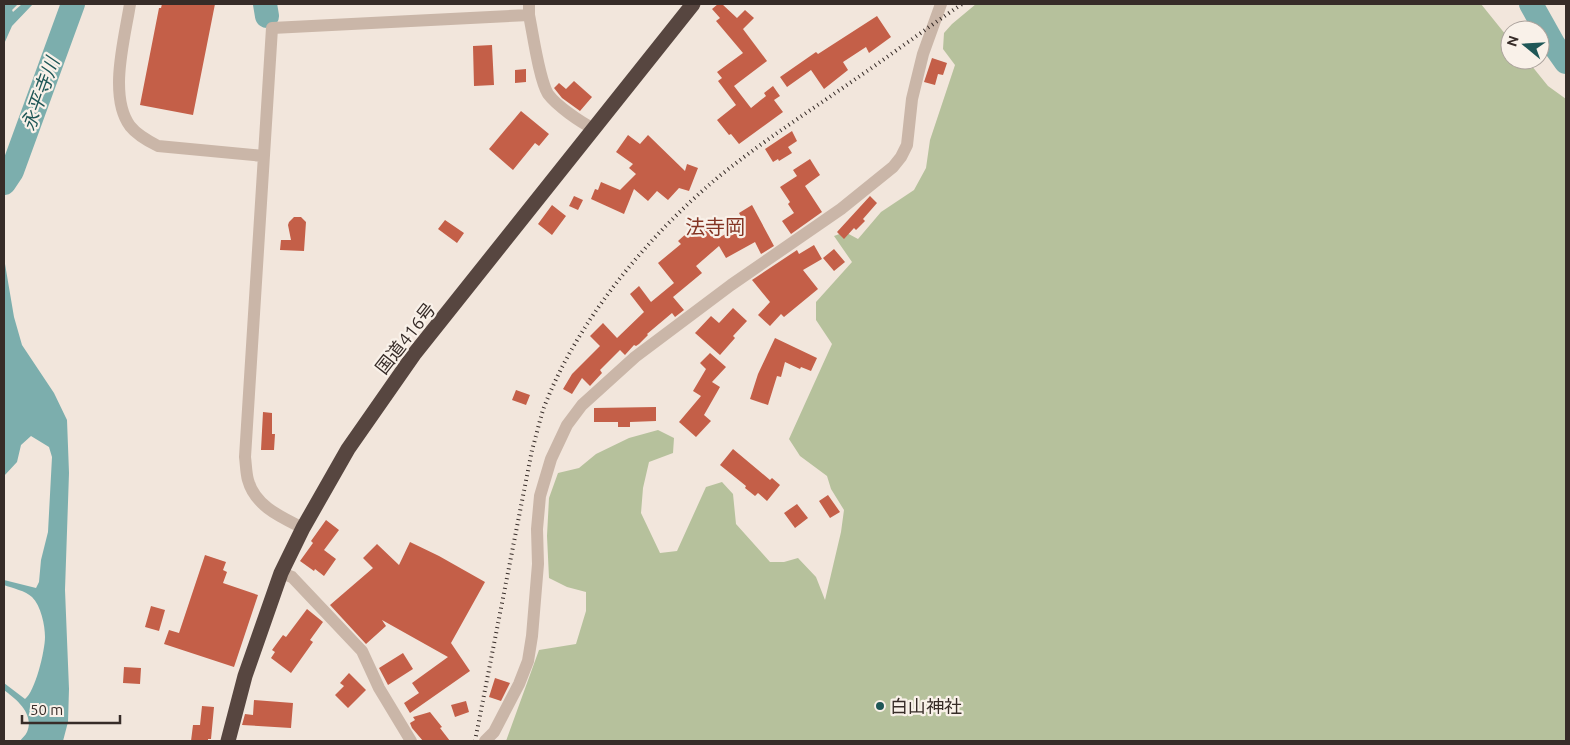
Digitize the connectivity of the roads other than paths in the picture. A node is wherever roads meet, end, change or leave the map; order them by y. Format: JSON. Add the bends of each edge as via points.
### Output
{"nodes":[{"id":1,"x":130,"y":4,"type":"edge"},
{"id":2,"x":693,"y":4,"type":"edge"},
{"id":3,"x":941,"y":4,"type":"edge"},
{"id":4,"x":529,"y":10,"type":"edge"},
{"id":5,"x":594,"y":129,"type":"junction"},
{"id":6,"x":263,"y":156,"type":"junction"},
{"id":7,"x":303,"y":528,"type":"junction"},
{"id":8,"x":281,"y":573,"type":"junction"},
{"id":9,"x":228,"y":741,"type":"edge"},
{"id":10,"x":411,"y":741,"type":"edge"},
{"id":11,"x":486,"y":741,"type":"edge"}],
"edges":[{"from":1,"to":6,"type":"street","via":[[119,89],[122,108],[131,127],[158,146]]},
{"from":2,"to":5,"type":"highway","name":"国道416号"},
{"from":3,"to":11,"type":"street","via":[[923,54],[912,99],[906,145],[893,167],[841,209],[635,357],[588,399],[567,425],[551,459],[540,496],[538,564],[528,661],[498,724]]},
{"from":4,"to":5,"type":"street","via":[[549,95],[577,120]]},
{"from":4,"to":6,"type":"street","via":[[272,28]]},
{"from":5,"to":7,"type":"highway","name":"国道416号","via":[[415,353],[348,449]]},
{"from":6,"to":7,"type":"street","via":[[245,457],[248,481],[256,496],[270,511]]},
{"from":7,"to":8,"type":"highway","name":"国道416号"},
{"from":8,"to":9,"type":"highway","name":"国道416号","via":[[245,676]]},
{"from":8,"to":10,"type":"street","via":[[292,577],[362,651],[379,688]]}]}
